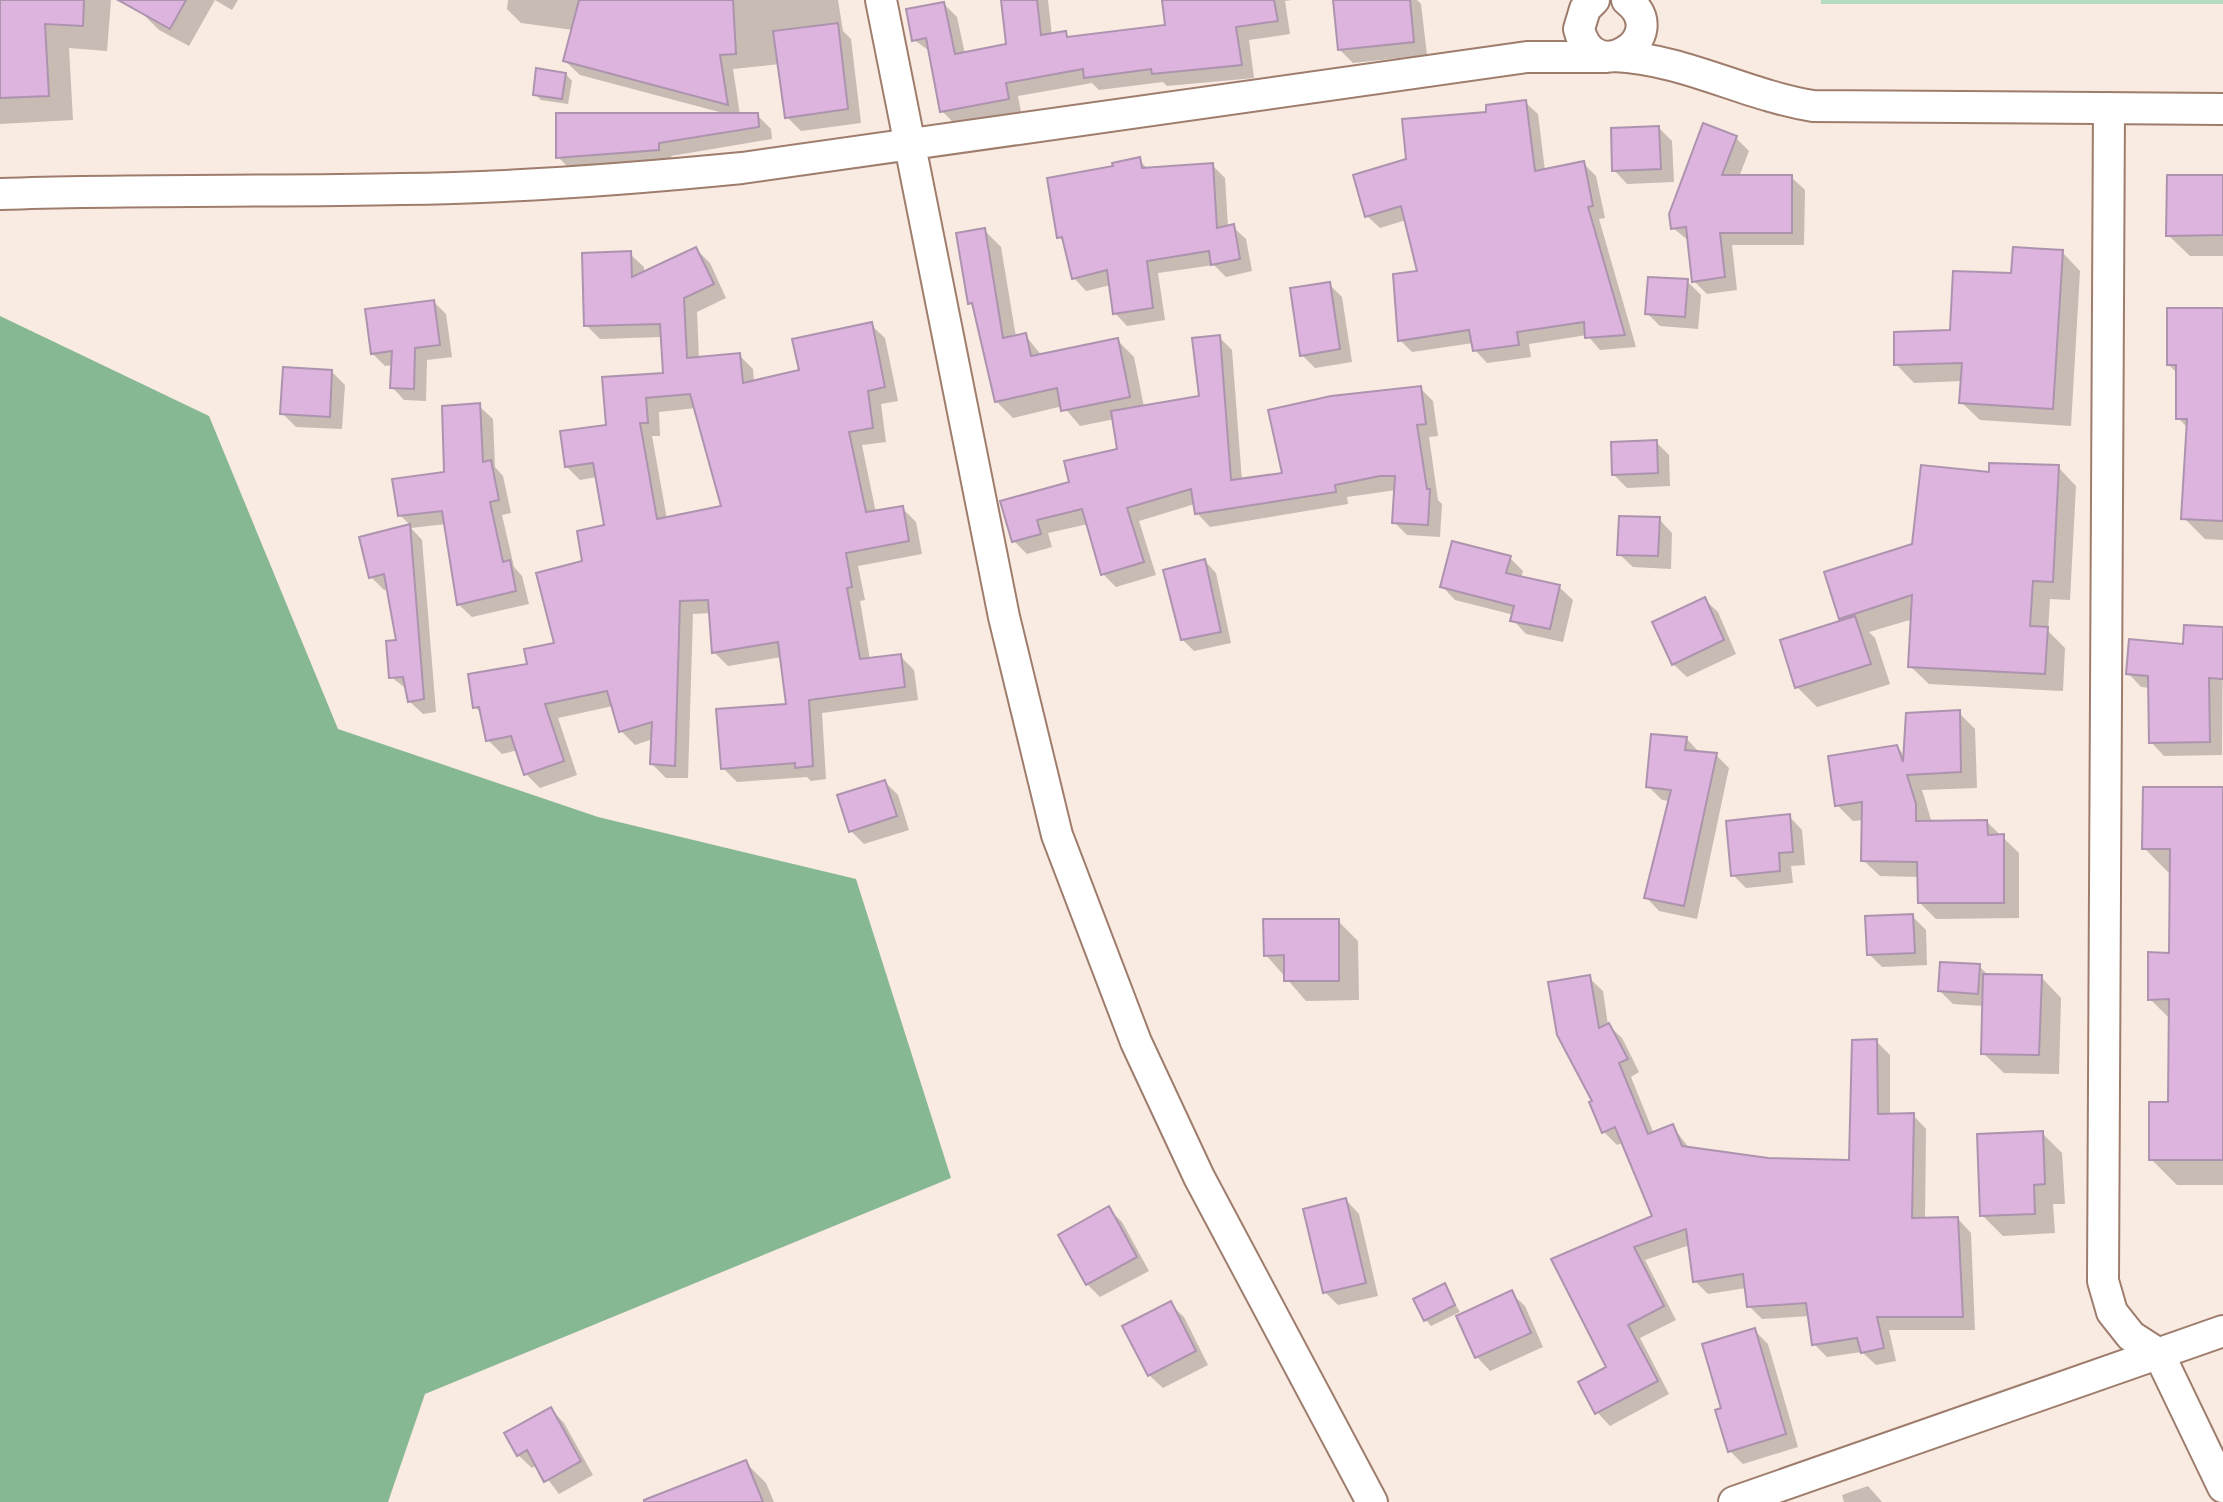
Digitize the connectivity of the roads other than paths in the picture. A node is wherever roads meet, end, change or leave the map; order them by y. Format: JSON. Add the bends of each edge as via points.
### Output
{"nodes":[{"id":1,"x":881,"y":0,"type":"edge"},
{"id":2,"x":1591,"y":2,"type":"edge"},
{"id":3,"x":1633,"y":5,"type":"edge"},
{"id":4,"x":1611,"y":57,"type":"junction"},
{"id":5,"x":1497,"y":61,"type":"junction"},
{"id":6,"x":1721,"y":79,"type":"junction"},
{"id":7,"x":2109,"y":108,"type":"junction"},
{"id":8,"x":2223,"y":109,"type":"edge"},
{"id":9,"x":908,"y":144,"type":"junction"},
{"id":10,"x":0,"y":194,"type":"edge"},
{"id":11,"x":2223,"y":1331,"type":"edge"},
{"id":12,"x":2159,"y":1354,"type":"junction"},
{"id":13,"x":2223,"y":1487,"type":"edge"},
{"id":14,"x":1372,"y":1502,"type":"edge"},
{"id":15,"x":1734,"y":1502,"type":"edge"}],
"edges":[{"from":1,"to":9,"type":"street"},
{"from":2,"to":4,"type":"street","via":[[1580,19],[1581,37],[1592,51]]},
{"from":2,"to":5,"type":"street","via":[[1556,34]]},
{"from":3,"to":4,"type":"street","via":[[1641,31],[1637,41],[1622,55]]},
{"from":3,"to":6,"type":"street","via":[[1657,37]]},
{"from":4,"to":5,"type":"street"},
{"from":4,"to":6,"type":"street","via":[[1662,62]]},
{"from":5,"to":9,"type":"street"},
{"from":6,"to":7,"type":"street","via":[[1813,106]]},
{"from":7,"to":8,"type":"street"},
{"from":7,"to":12,"type":"street","via":[[2103,1281],[2121,1324]]},
{"from":9,"to":10,"type":"street","via":[[635,179],[404,189]]},
{"from":9,"to":14,"type":"street","via":[[1004,617],[1057,835],[1136,1042],[1199,1177]]},
{"from":11,"to":12,"type":"street"},
{"from":12,"to":13,"type":"street"},
{"from":12,"to":15,"type":"street"}]}
